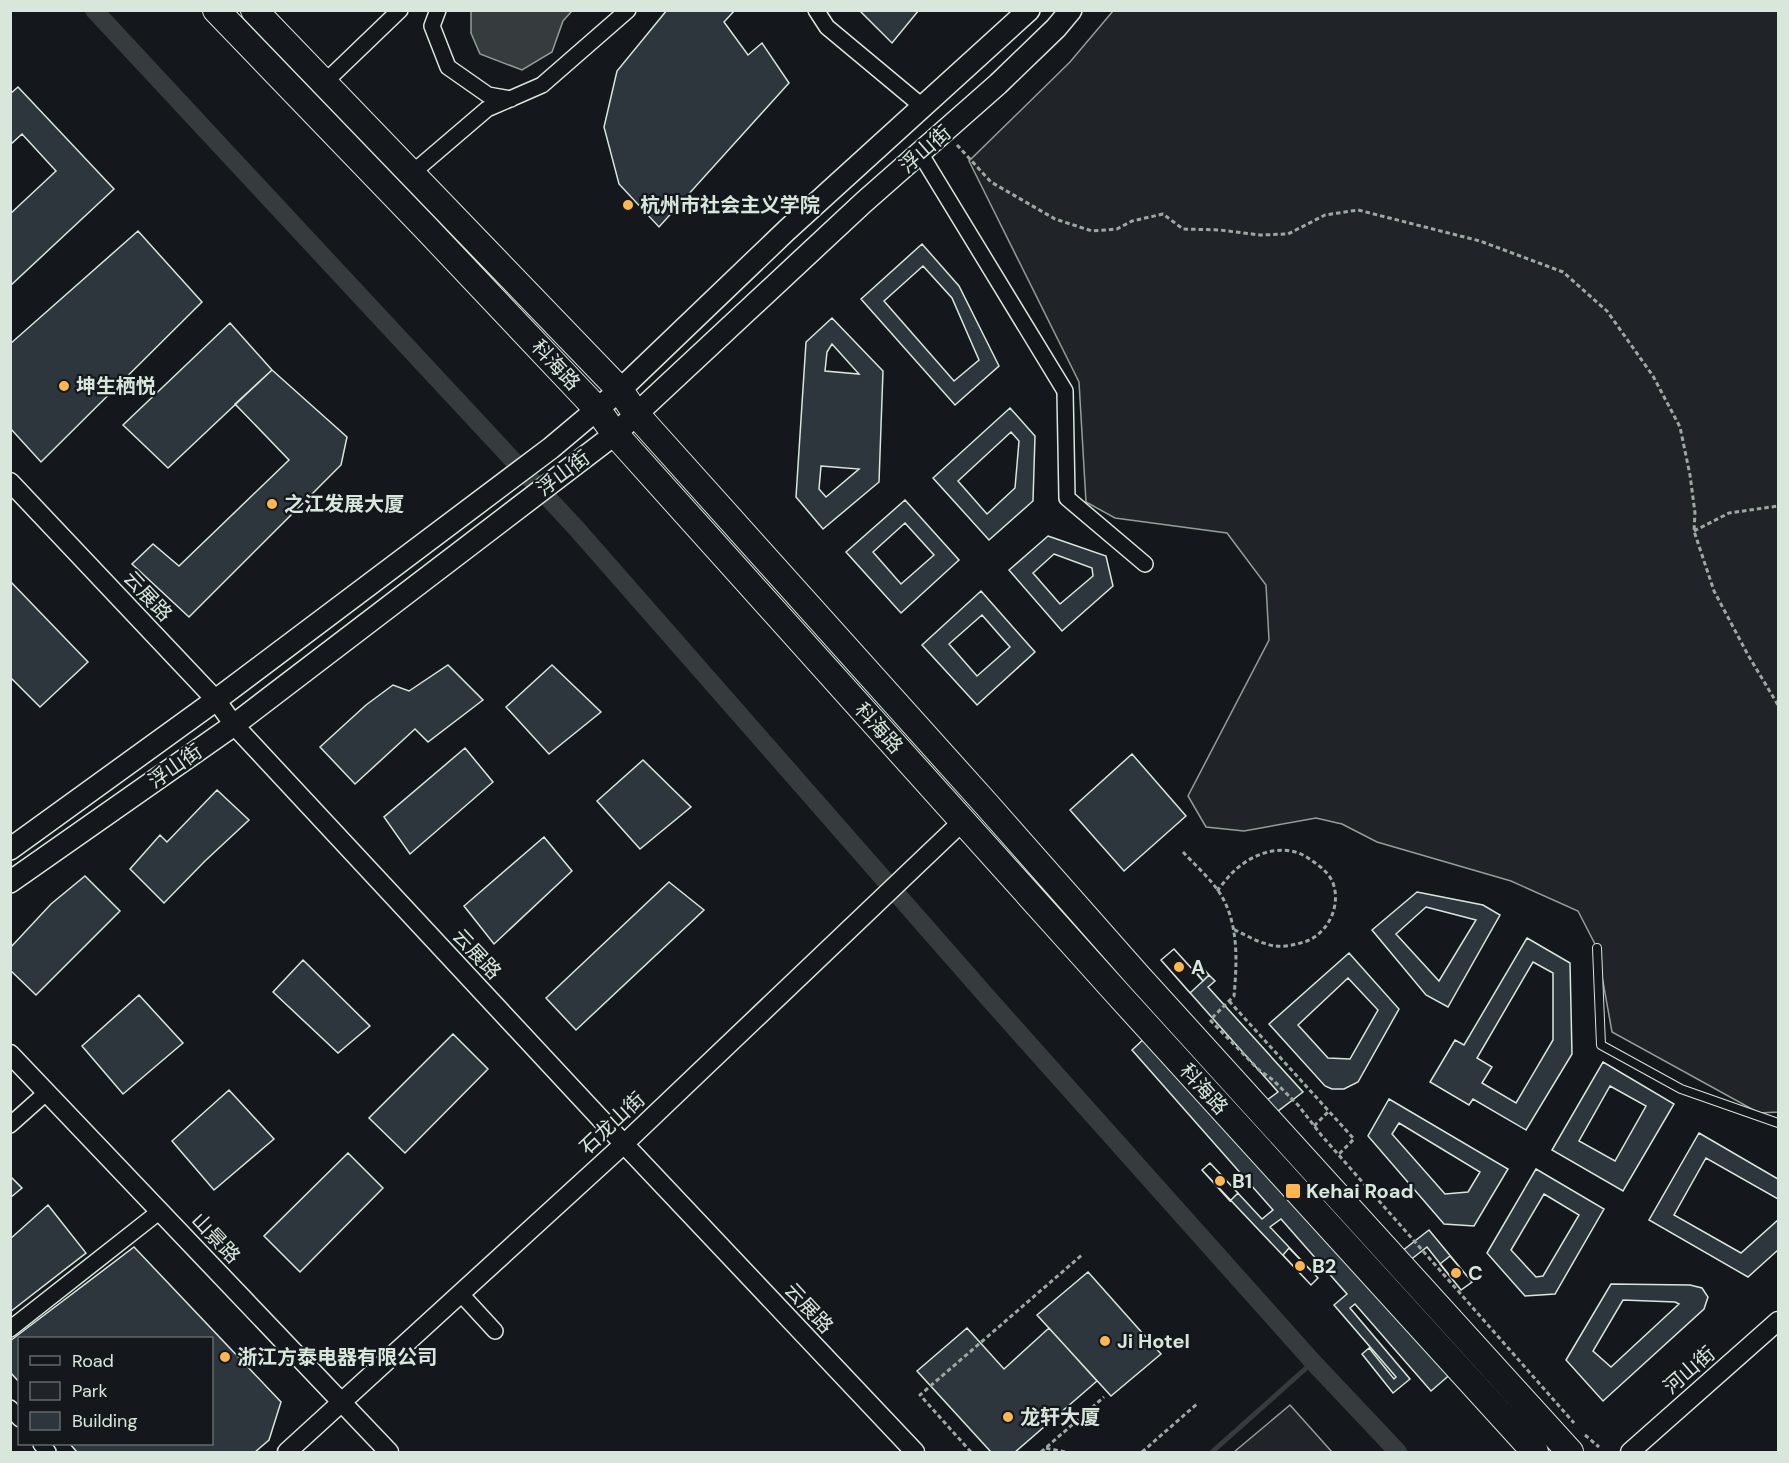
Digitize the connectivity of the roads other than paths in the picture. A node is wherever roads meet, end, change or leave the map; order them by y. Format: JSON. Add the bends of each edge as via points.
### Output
{"nodes":[{"id":1,"x":216,"y":10,"type":"edge"},
{"id":2,"x":254,"y":10,"type":"edge"},
{"id":3,"x":400,"y":10,"type":"edge"},
{"id":4,"x":438,"y":10,"type":"edge"},
{"id":5,"x":628,"y":10,"type":"edge"},
{"id":6,"x":816,"y":10,"type":"edge"},
{"id":7,"x":1029,"y":10,"type":"edge"},
{"id":8,"x":1071,"y":10,"type":"edge"},
{"id":9,"x":324,"y":83,"type":"junction"},
{"id":10,"x":512,"y":99,"type":"junction"},
{"id":11,"x":923,"y":107,"type":"junction"},
{"id":12,"x":921,"y":153,"type":"junction"},
{"id":13,"x":411,"y":174,"type":"junction"},
{"id":14,"x":620,"y":390,"type":"junction"},
{"id":15,"x":597,"y":409,"type":"junction"},
{"id":16,"x":636,"y":414,"type":"junction"},
{"id":17,"x":615,"y":434,"type":"junction"},
{"id":18,"x":10,"y":482,"type":"edge"},
{"id":19,"x":1146,"y":564,"type":"dead end"},
{"id":20,"x":216,"y":700,"type":"junction"},
{"id":21,"x":234,"y":725,"type":"junction"},
{"id":22,"x":963,"y":821,"type":"junction"},
{"id":23,"x":10,"y":849,"type":"edge"},
{"id":24,"x":10,"y":882,"type":"edge"},
{"id":25,"x":1597,"y":948,"type":"dead end"},
{"id":26,"x":10,"y":1054,"type":"edge"},
{"id":27,"x":47,"y":1092,"type":"junction"},
{"id":28,"x":1779,"y":1123,"type":"edge"},
{"id":29,"x":10,"y":1125,"type":"edge"},
{"id":30,"x":624,"y":1144,"type":"junction"},
{"id":31,"x":160,"y":1211,"type":"junction"},
{"id":32,"x":460,"y":1294,"type":"junction"},
{"id":33,"x":1779,"y":1321,"type":"edge"},
{"id":34,"x":10,"y":1329,"type":"edge"},
{"id":35,"x":495,"y":1331,"type":"dead end"},
{"id":36,"x":341,"y":1403,"type":"junction"},
{"id":37,"x":1577,"y":1443,"type":"edge"},
{"id":38,"x":287,"y":1452,"type":"edge"},
{"id":39,"x":389,"y":1452,"type":"edge"},
{"id":40,"x":915,"y":1452,"type":"edge"},
{"id":41,"x":1534,"y":1452,"type":"edge"},
{"id":42,"x":1630,"y":1452,"type":"edge"}],
"edges":[{"from":1,"to":15,"type":"highway","name":"科海路"},
{"from":2,"to":9,"type":"highway","name":"科海路"},
{"from":3,"to":9,"type":"street"},
{"from":4,"to":10,"type":"street","via":[[432,26],[447,67],[488,95]]},
{"from":5,"to":10,"type":"street","via":[[542,85]]},
{"from":6,"to":11,"type":"street","via":[[827,27]]},
{"from":7,"to":11,"type":"main road","name":"浮山街"},
{"from":8,"to":12,"type":"main road","name":"浮山街","via":[[999,84]]},
{"from":9,"to":13,"type":"highway","name":"科海路"},
{"from":10,"to":13,"type":"street","via":[[487,109]]},
{"from":11,"to":14,"type":"main road","name":"浮山街"},
{"from":12,"to":16,"type":"main road","name":"浮山街"},
{"from":12,"to":19,"type":"street","via":[[1065,391],[1067,498]]},
{"from":13,"to":14,"type":"highway","name":"科海路"},
{"from":14,"to":15,"type":"main road","name":"浮山街"},
{"from":14,"to":16,"type":"highway","name":"科海路"},
{"from":15,"to":17,"type":"highway","name":"科海路"},
{"from":15,"to":20,"type":"main road","name":"浮山街","via":[[551,448]]},
{"from":16,"to":17,"type":"main road","name":"浮山街"},
{"from":16,"to":37,"type":"highway","name":"科海路","via":[[1137,975]]},
{"from":17,"to":21,"type":"main road","name":"浮山街"},
{"from":17,"to":22,"type":"highway","name":"科海路"},
{"from":18,"to":20,"type":"street","name":"云展路"},
{"from":20,"to":21,"type":"street","name":"云展路"},
{"from":20,"to":23,"type":"main road","name":"浮山街"},
{"from":21,"to":24,"type":"main road","name":"浮山街"},
{"from":21,"to":30,"type":"street","name":"云展路"},
{"from":22,"to":30,"type":"street","name":"石龙山街"},
{"from":22,"to":41,"type":"highway","name":"科海路"},
{"from":25,"to":28,"type":"lane","via":[[1601,1046],[1681,1089]]},
{"from":26,"to":27,"type":"street","name":"山景路"},
{"from":27,"to":29,"type":"street"},
{"from":27,"to":31,"type":"street","name":"山景路"},
{"from":30,"to":32,"type":"street","name":"石龙山街"},
{"from":30,"to":40,"type":"street","name":"云展路"},
{"from":31,"to":34,"type":"street"},
{"from":31,"to":36,"type":"street","name":"山景路"},
{"from":32,"to":35,"type":"street"},
{"from":32,"to":36,"type":"street","name":"石龙山街"},
{"from":33,"to":42,"type":"street","name":"河山街"},
{"from":36,"to":38,"type":"street","name":"石龙山街"},
{"from":36,"to":39,"type":"street","name":"山景路"}]}
